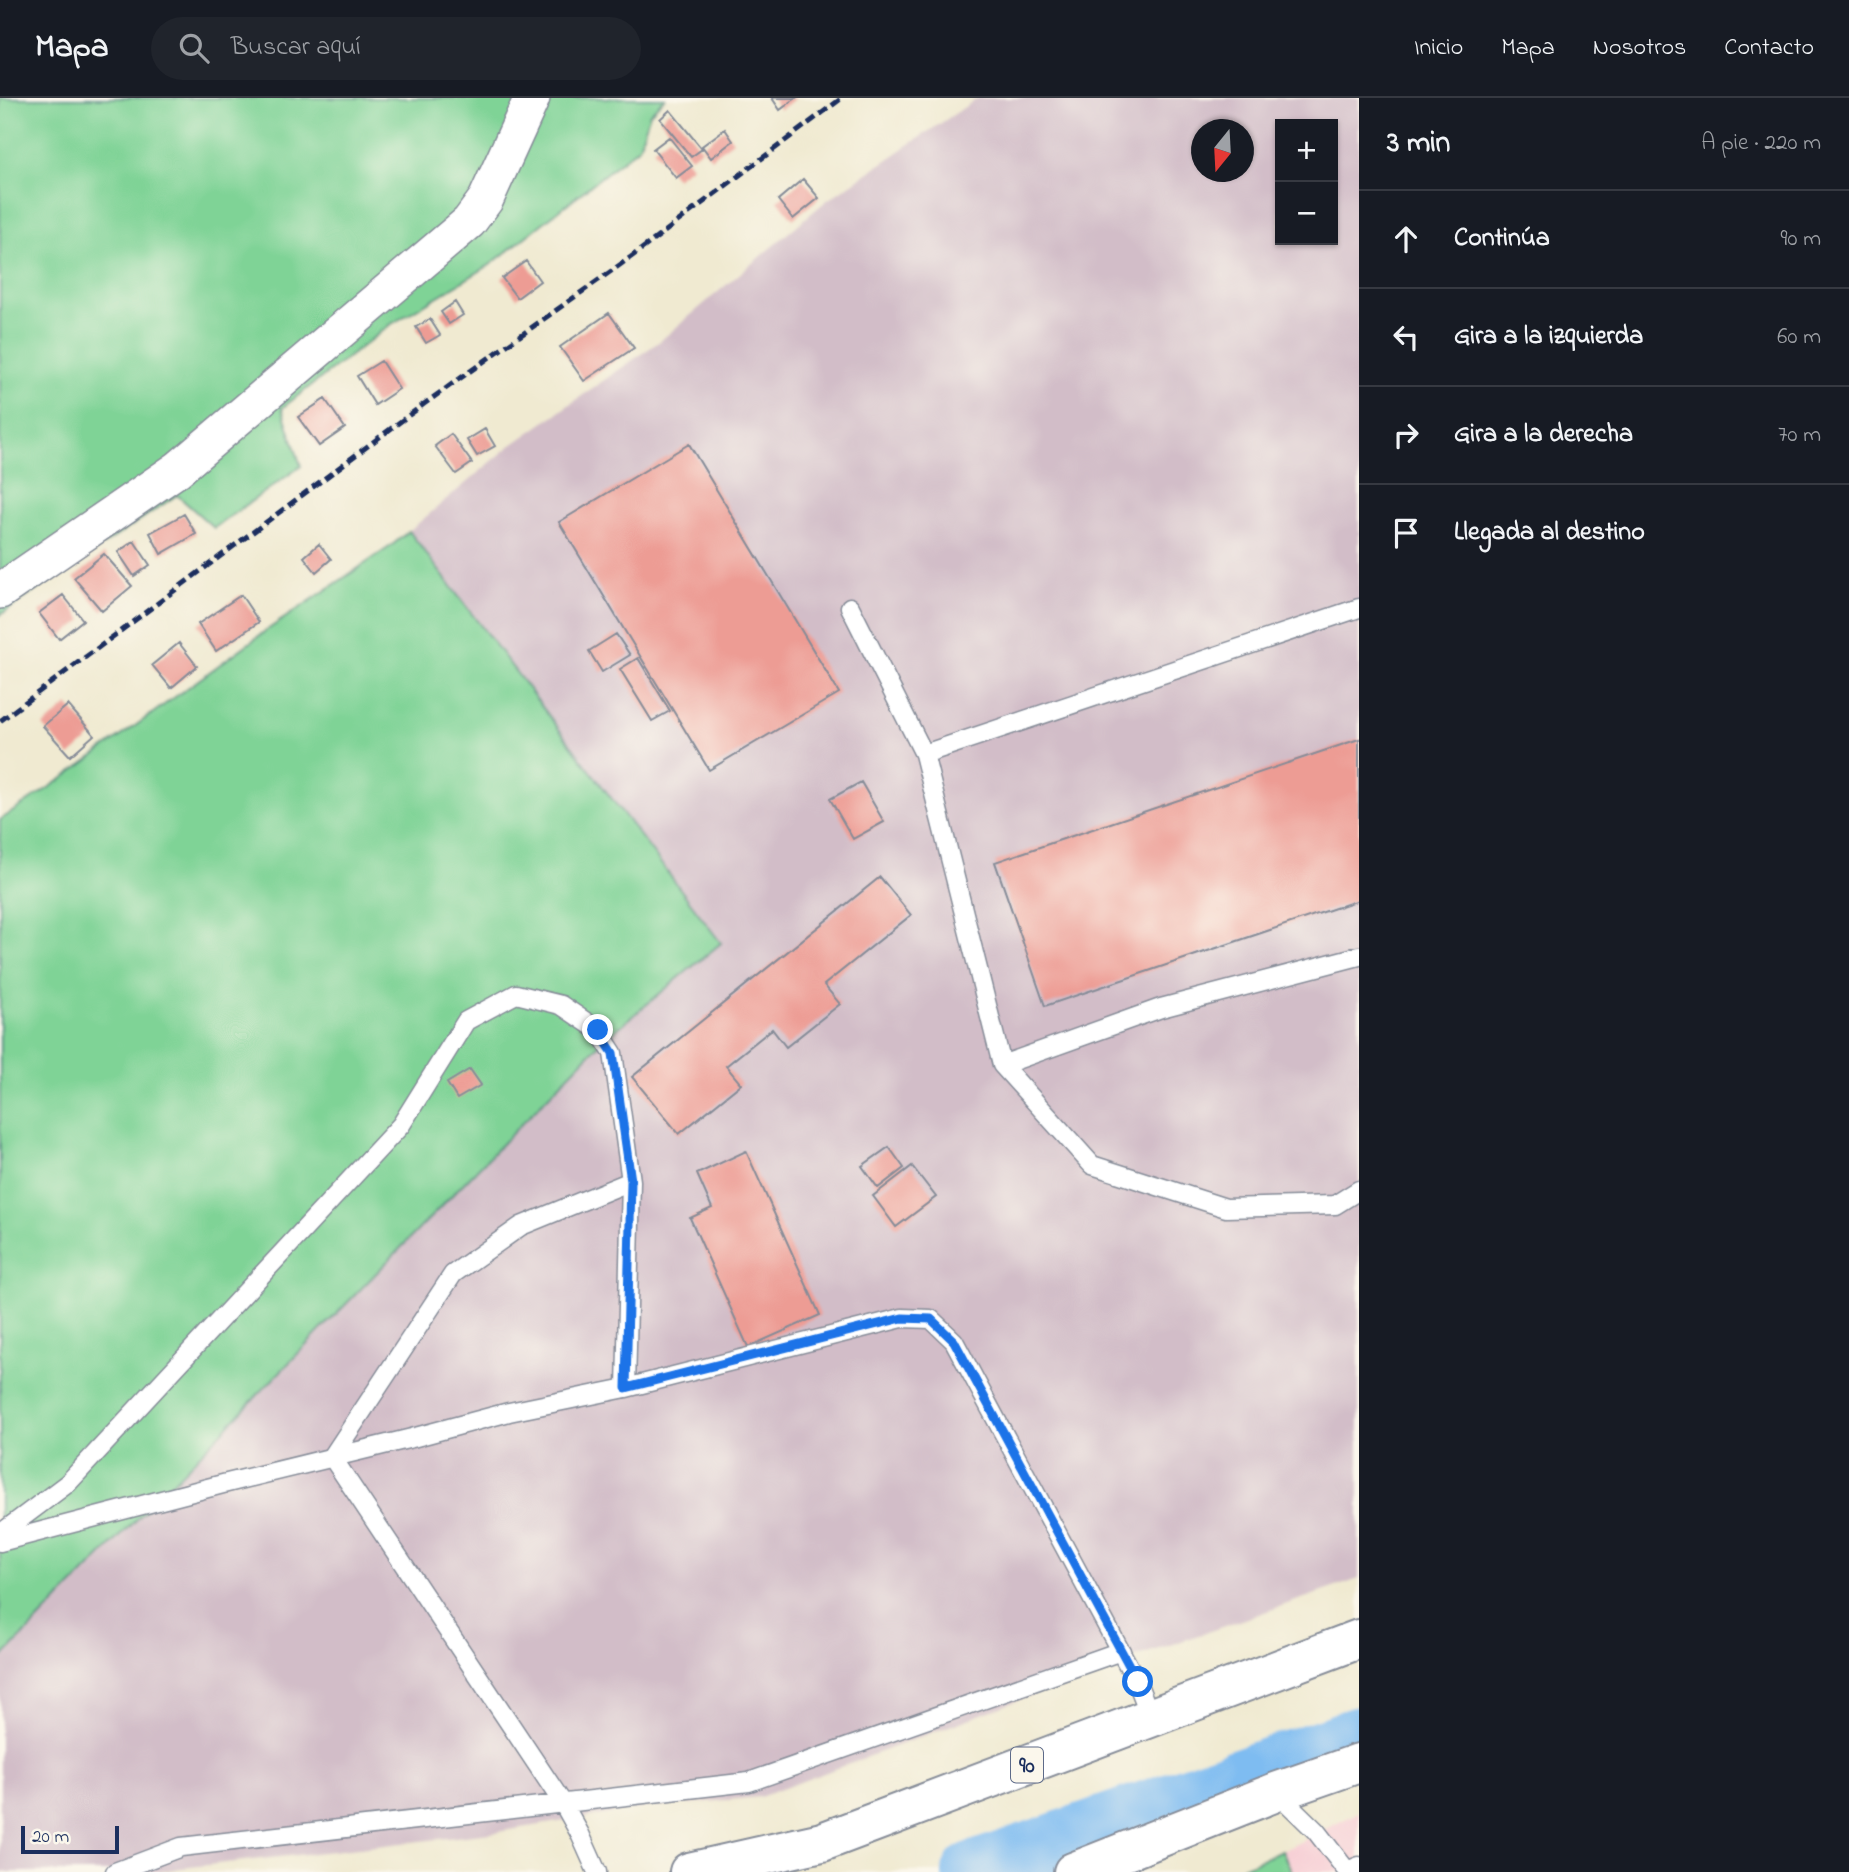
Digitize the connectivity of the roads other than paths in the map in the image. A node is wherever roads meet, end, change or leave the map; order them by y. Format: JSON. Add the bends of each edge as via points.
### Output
{"nodes":[{"id":1,"x":532,"y":98,"type":"edge"},
{"id":2,"x":0,"y":592,"type":"edge"},
{"id":3,"x":850,"y":607,"type":"dead end"},
{"id":4,"x":1359,"y":608,"type":"edge"},
{"id":5,"x":925,"y":754,"type":"junction"},
{"id":6,"x":1359,"y":956,"type":"edge"},
{"id":7,"x":1002,"y":1065,"type":"junction"},
{"id":8,"x":631,"y":1181,"type":"junction"},
{"id":9,"x":1359,"y":1190,"type":"edge"},
{"id":10,"x":626,"y":1388,"type":"junction"},
{"id":11,"x":332,"y":1457,"type":"junction"},
{"id":12,"x":0,"y":1534,"type":"edge"},
{"id":13,"x":0,"y":1542,"type":"edge"},
{"id":14,"x":1359,"y":1639,"type":"edge"},
{"id":15,"x":1121,"y":1651,"type":"junction"},
{"id":16,"x":1151,"y":1718,"type":"junction"},
{"id":17,"x":1359,"y":1763,"type":"edge"},
{"id":18,"x":1276,"y":1792,"type":"junction"},
{"id":19,"x":564,"y":1805,"type":"junction"},
{"id":20,"x":1351,"y":1870,"type":"edge"},
{"id":21,"x":115,"y":1872,"type":"edge"},
{"id":22,"x":597,"y":1872,"type":"edge"},
{"id":23,"x":689,"y":1872,"type":"edge"},
{"id":24,"x":1073,"y":1872,"type":"edge"}],
"edges":[{"from":1,"to":2,"type":"street","via":[[486,199],[469,222],[178,469]]},
{"from":3,"to":5,"type":"lane"},
{"from":4,"to":5,"type":"lane"},
{"from":5,"to":7,"type":"lane"},
{"from":6,"to":7,"type":"lane","via":[[1161,1008]]},
{"from":7,"to":9,"type":"lane","via":[[1092,1165],[1226,1209],[1335,1205]]},
{"from":8,"to":10,"type":"lane"},
{"from":8,"to":11,"type":"lane","via":[[521,1226],[453,1274]]},
{"from":8,"to":12,"type":"lane","via":[[613,1053],[598,1030],[561,1005],[516,994],[466,1021],[401,1125],[68,1483]]},
{"from":10,"to":11,"type":"lane"},
{"from":10,"to":15,"type":"lane","via":[[902,1318],[931,1319],[954,1341]]},
{"from":11,"to":13,"type":"lane"},
{"from":11,"to":19,"type":"lane"},
{"from":14,"to":16,"type":"highway","number":"90"},
{"from":15,"to":16,"type":"lane"},
{"from":15,"to":19,"type":"lane","via":[[749,1782]]},
{"from":16,"to":23,"type":"highway","number":"90","via":[[822,1842]]},
{"from":17,"to":18,"type":"highway"},
{"from":18,"to":20,"type":"lane"},
{"from":18,"to":24,"type":"highway"},
{"from":19,"to":21,"type":"lane","via":[[181,1847]]},
{"from":19,"to":22,"type":"lane"}]}
